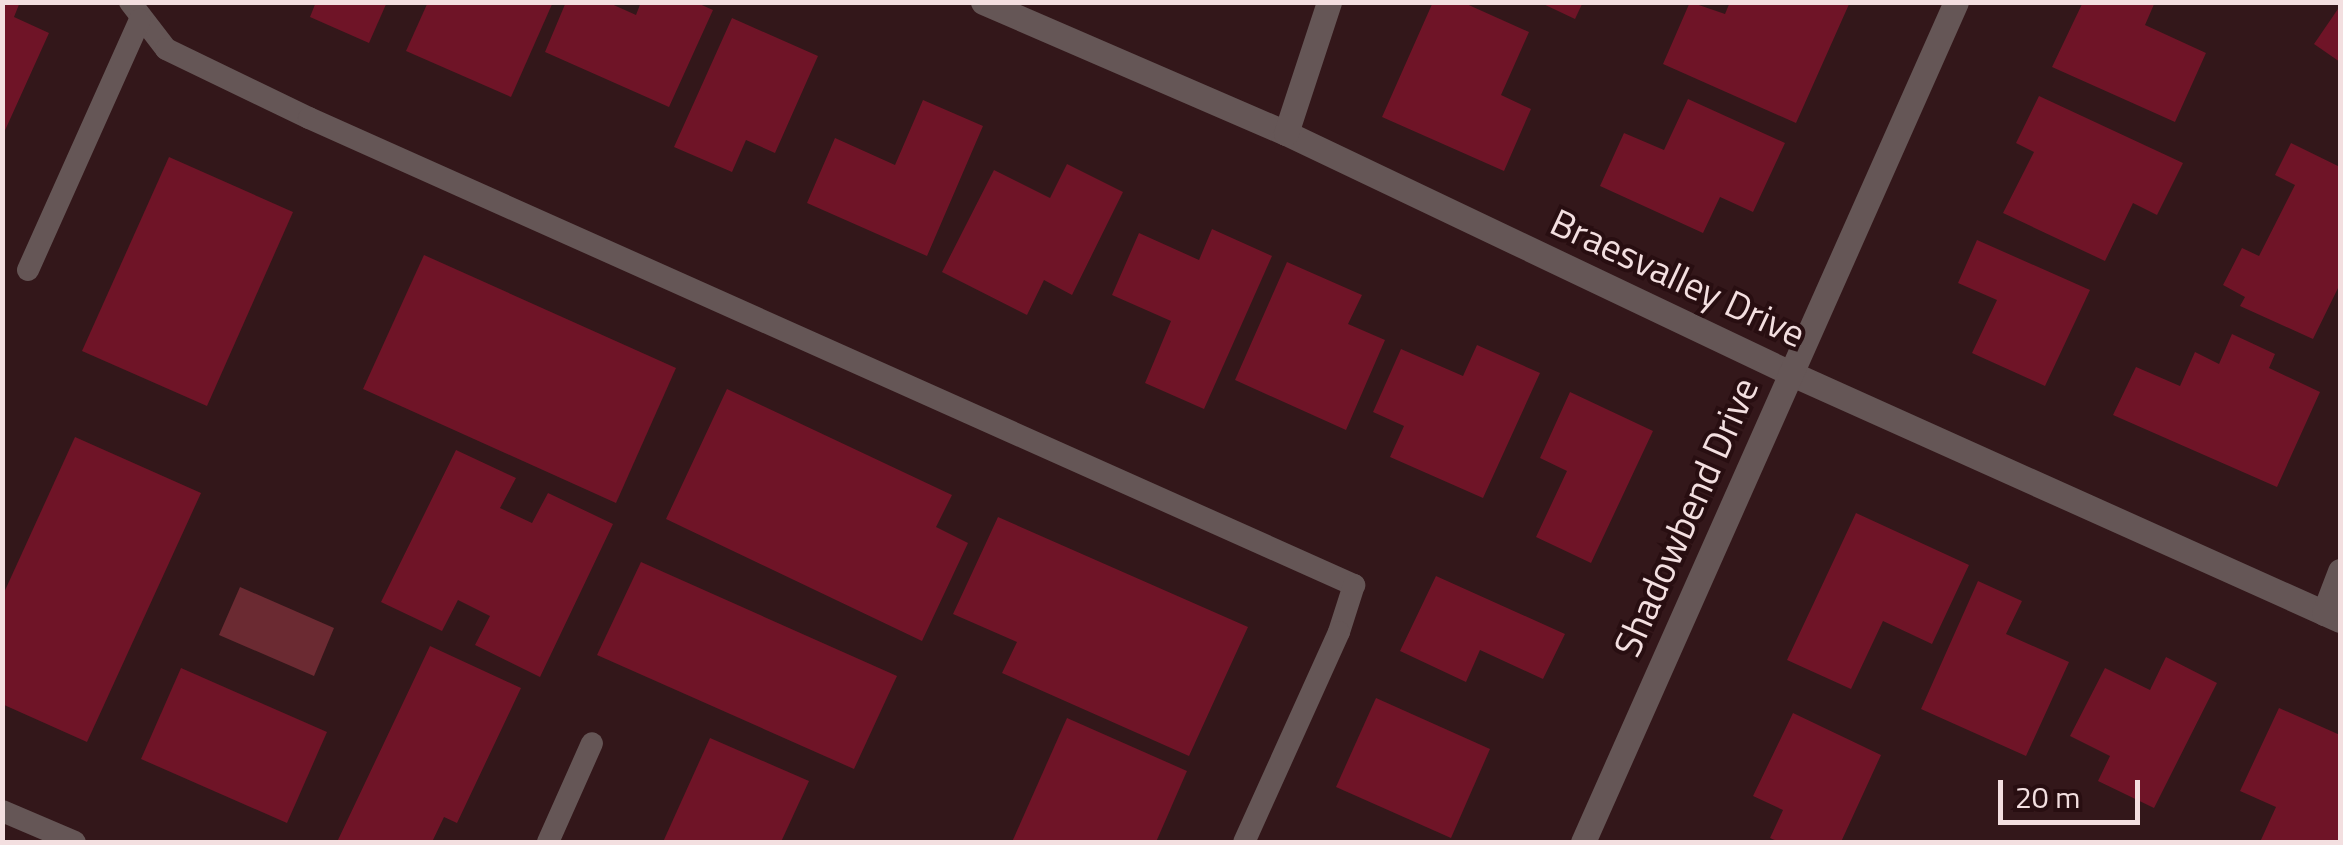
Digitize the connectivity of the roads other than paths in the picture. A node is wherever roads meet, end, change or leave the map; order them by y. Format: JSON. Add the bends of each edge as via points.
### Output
{"nodes":[{"id":1,"x":983,"y":2,"type":"edge"},
{"id":2,"x":1329,"y":2,"type":"edge"},
{"id":3,"x":1956,"y":2,"type":"edge"},
{"id":4,"x":135,"y":11,"type":"edge"},
{"id":5,"x":1286,"y":133,"type":"junction"},
{"id":6,"x":28,"y":270,"type":"dead end"},
{"id":7,"x":1790,"y":373,"type":"junction"},
{"id":8,"x":2340,"y":571,"type":"edge"},
{"id":9,"x":2332,"y":617,"type":"edge"},
{"id":10,"x":592,"y":742,"type":"dead end"},
{"id":11,"x":2,"y":811,"type":"edge"},
{"id":12,"x":1253,"y":840,"type":"edge"},
{"id":13,"x":76,"y":842,"type":"edge"},
{"id":14,"x":548,"y":842,"type":"edge"},
{"id":15,"x":1583,"y":842,"type":"edge"}],
"edges":[{"from":1,"to":5,"type":"street","name":"Braesvalley Drive"},
{"from":2,"to":5,"type":"street"},
{"from":3,"to":7,"type":"street","name":"Shadowbend Drive"},
{"from":4,"to":6,"type":"lane"},
{"from":4,"to":12,"type":"lane","via":[[166,49],[309,118],[1354,586]]},
{"from":5,"to":7,"type":"street","name":"Braesvalley Drive"},
{"from":7,"to":9,"type":"street","name":"Braesvalley Drive"},
{"from":7,"to":15,"type":"street","name":"Shadowbend Drive"},
{"from":8,"to":9,"type":"street"},
{"from":10,"to":14,"type":"lane"},
{"from":11,"to":13,"type":"lane"}]}
